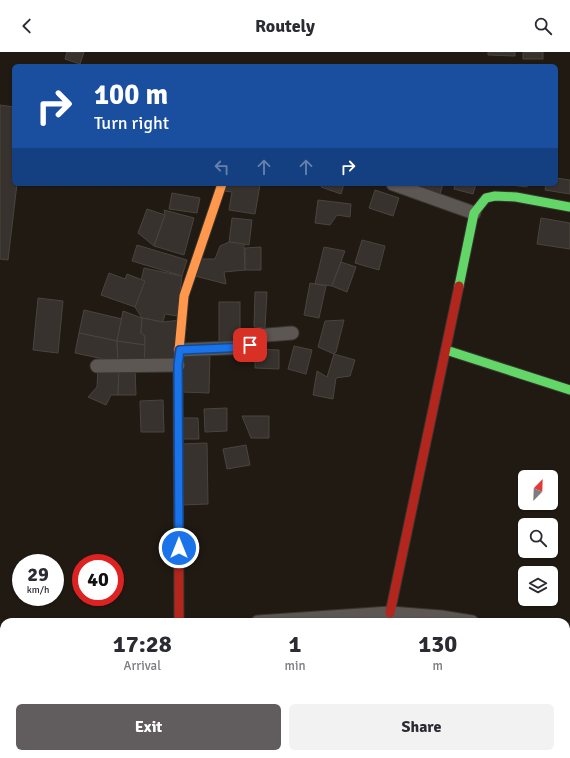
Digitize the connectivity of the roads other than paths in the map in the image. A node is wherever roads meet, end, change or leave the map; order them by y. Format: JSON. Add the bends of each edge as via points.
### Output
{"nodes":[{"id":1,"x":221,"y":186,"type":"edge"},
{"id":2,"x":399,"y":186,"type":"edge"},
{"id":3,"x":570,"y":207,"type":"edge"},
{"id":4,"x":474,"y":213,"type":"junction"},
{"id":5,"x":292,"y":334,"type":"dead end"},
{"id":6,"x":180,"y":350,"type":"junction"},
{"id":7,"x":446,"y":350,"type":"junction"},
{"id":8,"x":178,"y":365,"type":"junction"},
{"id":9,"x":97,"y":366,"type":"dead end"},
{"id":10,"x":570,"y":390,"type":"edge"},
{"id":11,"x":390,"y":613,"type":"junction"},
{"id":12,"x":179,"y":618,"type":"edge"},
{"id":13,"x":317,"y":618,"type":"edge"},
{"id":14,"x":426,"y":618,"type":"edge"}],
"edges":[{"from":1,"to":6,"type":"street","via":[[184,296]]},
{"from":2,"to":4,"type":"street"},
{"from":3,"to":4,"type":"street","via":[[515,197],[494,196],[484,200]]},
{"from":4,"to":7,"type":"street"},
{"from":5,"to":6,"type":"street","via":[[254,336],[249,347]]},
{"from":6,"to":8,"type":"street"},
{"from":7,"to":10,"type":"street"},
{"from":7,"to":11,"type":"street"},
{"from":8,"to":9,"type":"street"},
{"from":8,"to":12,"type":"street"},
{"from":11,"to":13,"type":"street"},
{"from":11,"to":14,"type":"street"}]}
